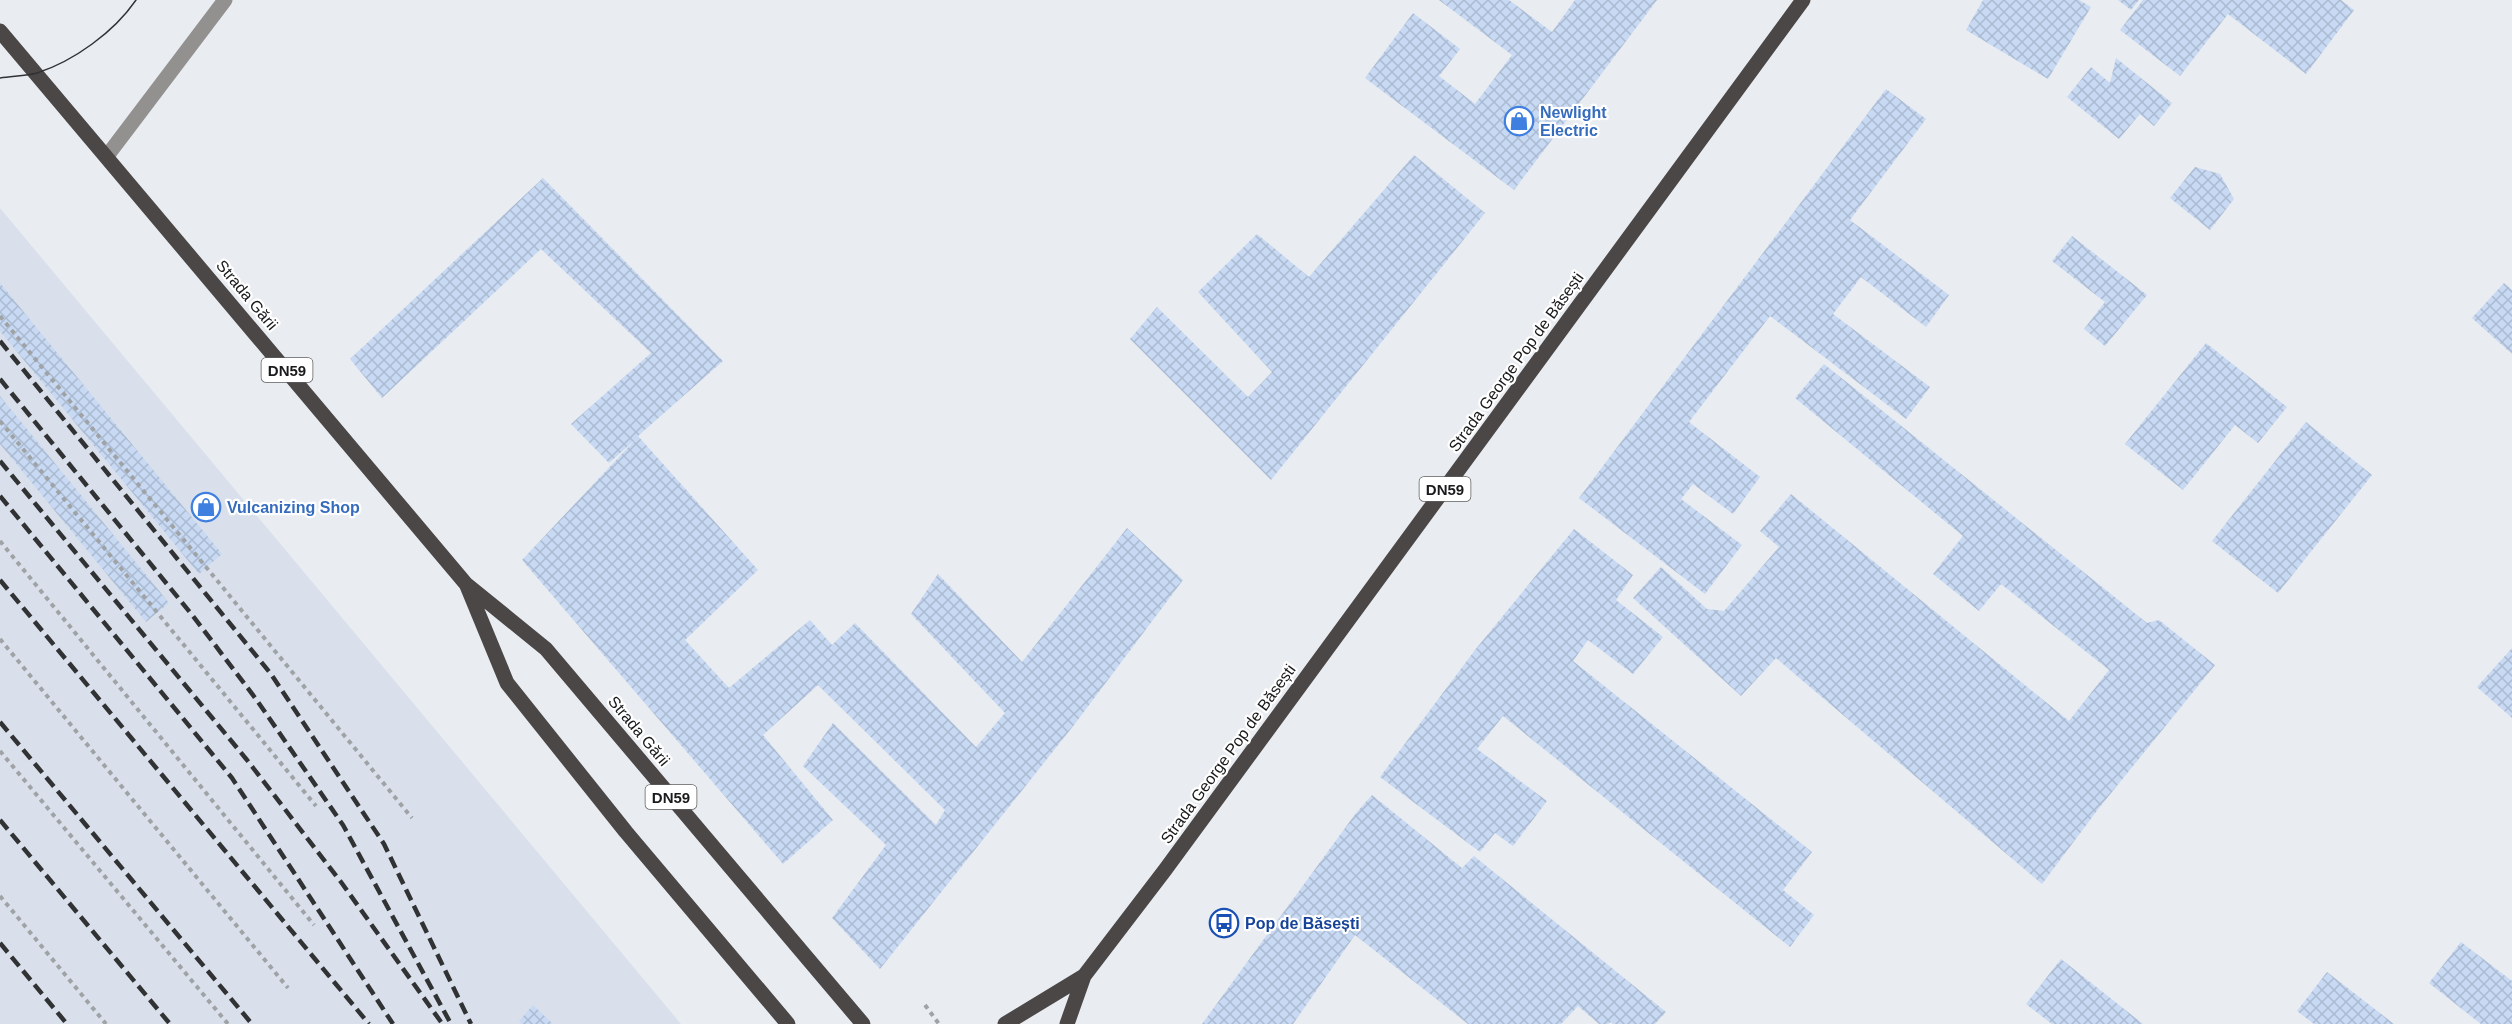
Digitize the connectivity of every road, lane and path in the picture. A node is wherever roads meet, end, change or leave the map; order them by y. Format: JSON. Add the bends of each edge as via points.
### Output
{"nodes":[{"id":1,"x":225,"y":0,"type":"edge"},
{"id":2,"x":1803,"y":0,"type":"edge"},
{"id":3,"x":0,"y":31,"type":"edge"},
{"id":4,"x":107,"y":156,"type":"junction"},
{"id":5,"x":0,"y":316,"type":"edge"},
{"id":6,"x":0,"y":422,"type":"edge"},
{"id":7,"x":0,"y":541,"type":"edge"},
{"id":8,"x":466,"y":584,"type":"junction"},
{"id":9,"x":0,"y":639,"type":"edge"},
{"id":10,"x":0,"y":751,"type":"edge"},
{"id":11,"x":316,"y":806,"type":"dead end"},
{"id":12,"x":412,"y":818,"type":"dead end"},
{"id":13,"x":0,"y":896,"type":"edge"},
{"id":14,"x":315,"y":925,"type":"dead end"},
{"id":15,"x":1084,"y":975,"type":"junction"},
{"id":16,"x":288,"y":988,"type":"dead end"},
{"id":17,"x":925,"y":1005,"type":"dead end"},
{"id":18,"x":106,"y":1024,"type":"edge"},
{"id":19,"x":228,"y":1024,"type":"edge"},
{"id":20,"x":788,"y":1024,"type":"edge"},
{"id":21,"x":864,"y":1024,"type":"edge"},
{"id":22,"x":939,"y":1024,"type":"edge"},
{"id":23,"x":1005,"y":1024,"type":"edge"},
{"id":24,"x":1067,"y":1024,"type":"edge"}],
"edges":[{"from":1,"to":4,"type":"lane"},
{"from":2,"to":15,"type":"main road","name":"Strada George Pop de Băsești","number":"DN59"},
{"from":3,"to":4,"type":"main road","name":"Strada Gării","number":"DN59"},
{"from":4,"to":8,"type":"main road","name":"Strada Gării","number":"DN59"},
{"from":5,"to":12,"type":"path"},
{"from":6,"to":11,"type":"path"},
{"from":7,"to":14,"type":"path"},
{"from":8,"to":20,"type":"main road","name":"Strada Gării","number":"DN59","via":[[507,683]]},
{"from":8,"to":21,"type":"main road","name":"Strada Gării","number":"DN59","via":[[546,649]]},
{"from":9,"to":16,"type":"path"},
{"from":10,"to":19,"type":"path"},
{"from":13,"to":18,"type":"path"},
{"from":15,"to":23,"type":"main road","name":"Strada George Pop de Băsești","number":"DN59"},
{"from":15,"to":24,"type":"main road","name":"Strada George Pop de Băsești","number":"DN59"},
{"from":17,"to":22,"type":"path"}]}
